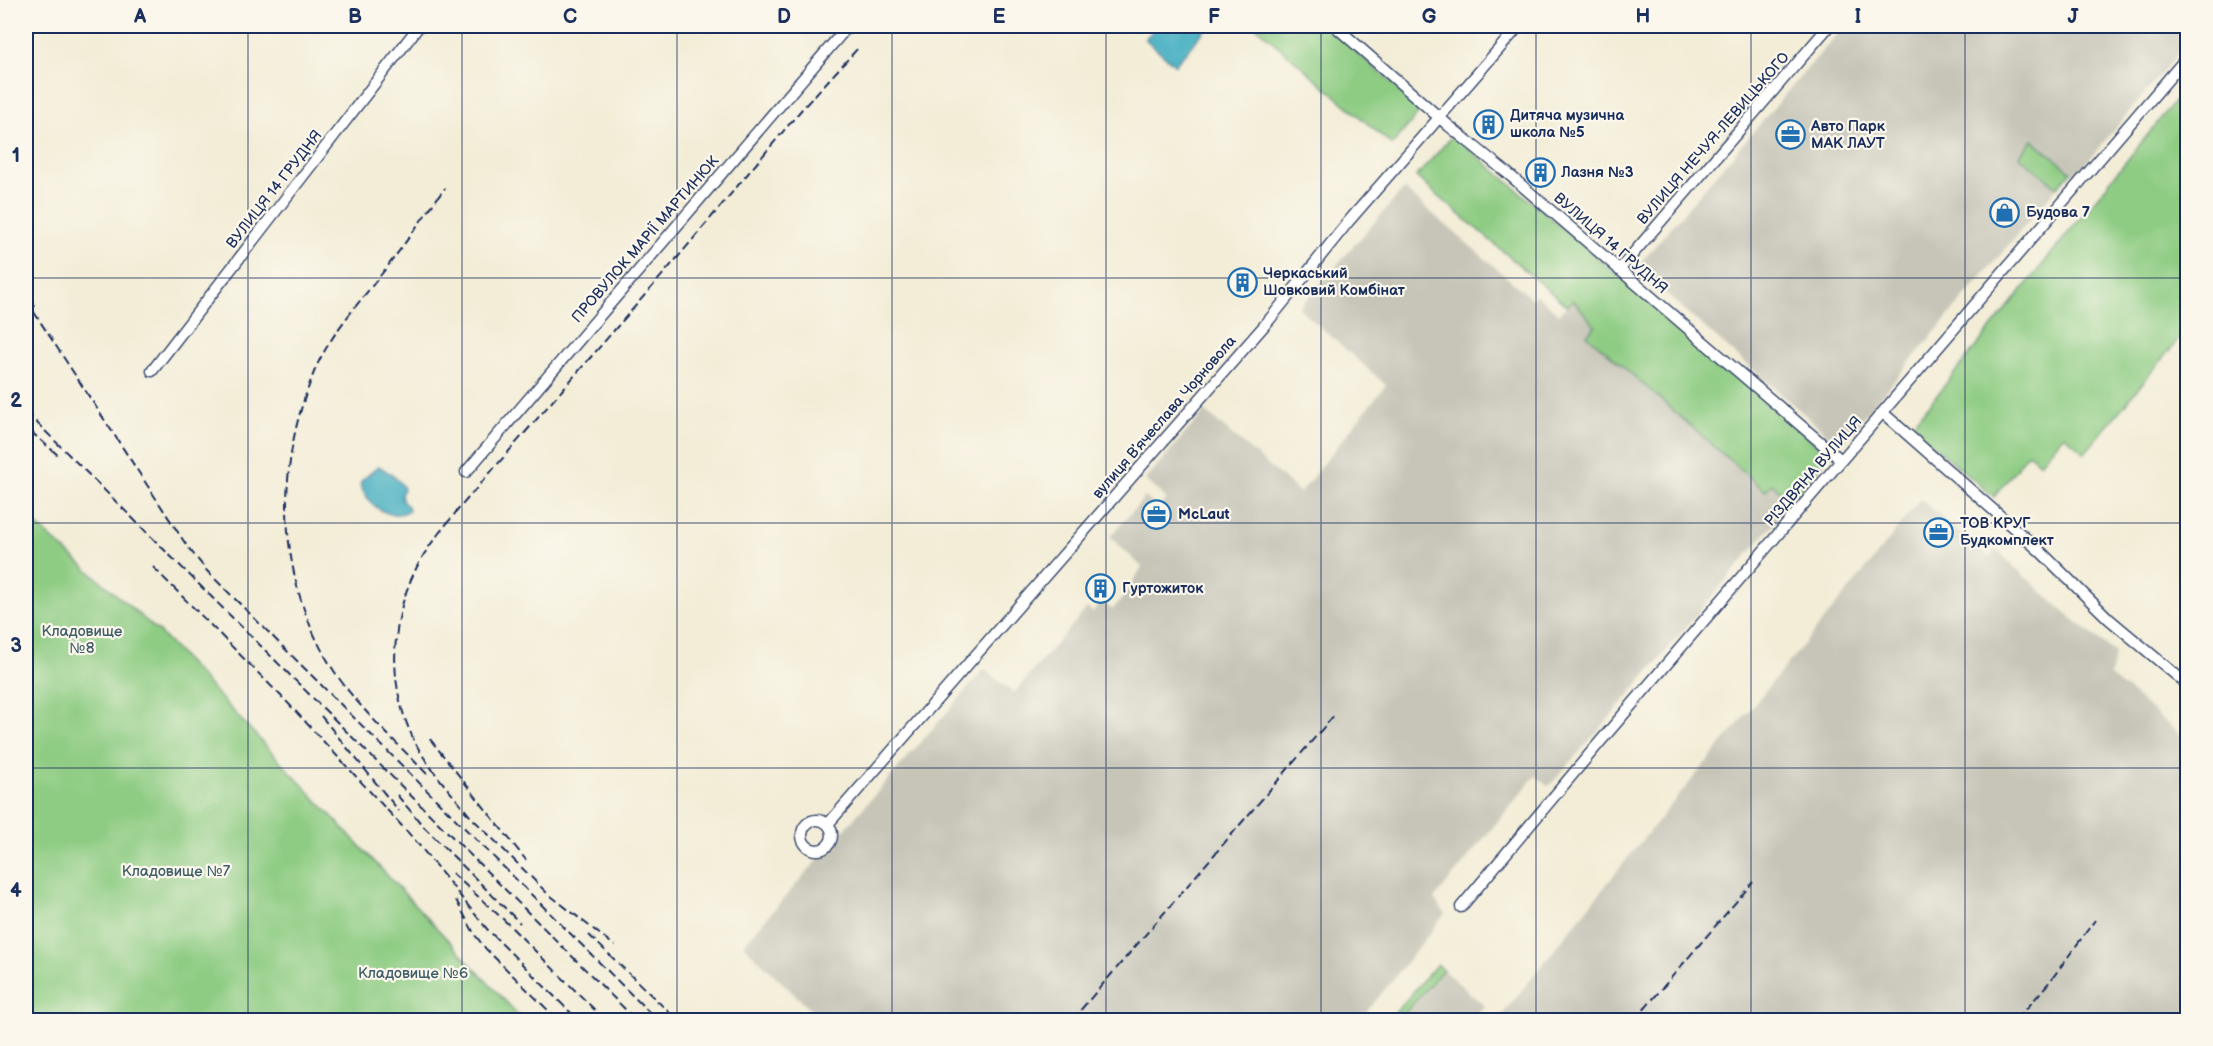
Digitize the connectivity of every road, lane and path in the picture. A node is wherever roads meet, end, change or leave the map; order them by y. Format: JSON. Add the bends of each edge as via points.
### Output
{"nodes":[{"id":1,"x":419,"y":26,"type":"edge"},
{"id":2,"x":848,"y":26,"type":"edge"},
{"id":3,"x":1335,"y":26,"type":"edge"},
{"id":4,"x":1518,"y":26,"type":"edge"},
{"id":5,"x":1829,"y":26,"type":"edge"},
{"id":6,"x":2187,"y":56,"type":"edge"},
{"id":7,"x":1440,"y":117,"type":"junction"},
{"id":8,"x":1619,"y":270,"type":"junction"},
{"id":9,"x":152,"y":371,"type":"dead end"},
{"id":10,"x":1883,"y":413,"type":"junction"},
{"id":11,"x":1841,"y":460,"type":"junction"},
{"id":12,"x":466,"y":472,"type":"dead end"},
{"id":13,"x":2187,"y":685,"type":"edge"},
{"id":14,"x":828,"y":824,"type":"dead end"},
{"id":15,"x":1461,"y":907,"type":"dead end"}],
"edges":[{"from":1,"to":9,"type":"street","name":"ВУЛИЦЯ 14 ГРУДНЯ"},
{"from":2,"to":12,"type":"street","name":"ПРОВУЛОК МАРІЇ МАРТИНЮК"},
{"from":3,"to":7,"type":"street","name":"ВУЛИЦЯ 14 ГРУДНЯ"},
{"from":4,"to":7,"type":"street","name":"вулиця Вʼячеслава Чорновола"},
{"from":5,"to":8,"type":"street","name":"ВУЛИЦЯ НЕЧУЯ-ЛЕВИЦЬКОГО"},
{"from":6,"to":10,"type":"street","name":"РІЗДВЯНА ВУЛИЦЯ"},
{"from":7,"to":8,"type":"street","name":"ВУЛИЦЯ 14 ГРУДНЯ"},
{"from":7,"to":14,"type":"street","name":"вулиця Вʼячеслава Чорновола","via":[[1270,319]]},
{"from":8,"to":11,"type":"street","name":"ВУЛИЦЯ 14 ГРУДНЯ"},
{"from":10,"to":11,"type":"street","name":"РІЗДВЯНА ВУЛИЦЯ"},
{"from":10,"to":13,"type":"street"},
{"from":11,"to":15,"type":"street","name":"РІЗДВЯНА ВУЛИЦЯ"}]}
